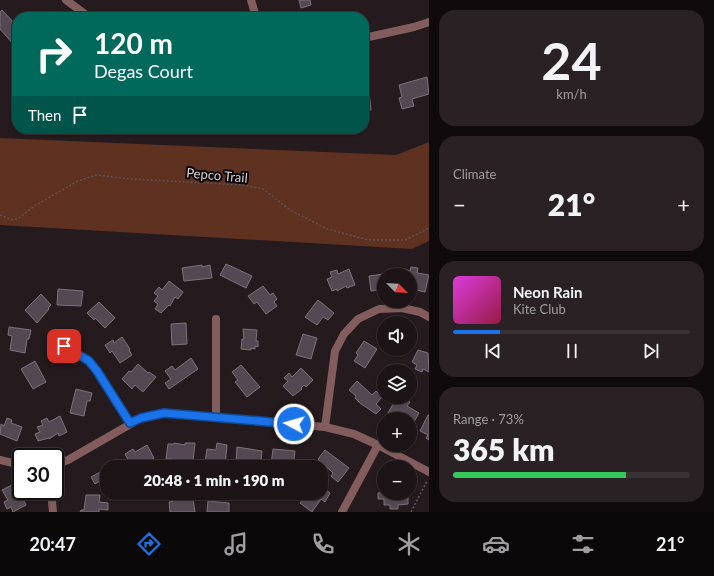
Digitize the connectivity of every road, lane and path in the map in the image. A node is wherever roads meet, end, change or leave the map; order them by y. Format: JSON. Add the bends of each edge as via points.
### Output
{"nodes":[{"id":1,"x":66,"y":0,"type":"edge"},
{"id":2,"x":251,"y":0,"type":"edge"},
{"id":3,"x":82,"y":12,"type":"edge"},
{"id":4,"x":255,"y":12,"type":"edge"},
{"id":5,"x":429,"y":22,"type":"edge"},
{"id":6,"x":369,"y":37,"type":"edge"},
{"id":7,"x":0,"y":215,"type":"edge"},
{"id":8,"x":429,"y":228,"type":"edge"},
{"id":9,"x":429,"y":317,"type":"edge"},
{"id":10,"x":216,"y":319,"type":"dead end"},
{"id":11,"x":64,"y":346,"type":"dead end"},
{"id":12,"x":216,"y":416,"type":"junction"},
{"id":13,"x":130,"y":423,"type":"junction"},
{"id":14,"x":325,"y":427,"type":"junction"},
{"id":15,"x":377,"y":445,"type":"edge"},
{"id":16,"x":377,"y":447,"type":"edge"},
{"id":17,"x":391,"y":452,"type":"edge"},
{"id":18,"x":0,"y":460,"type":"edge"},
{"id":19,"x":64,"y":462,"type":"edge"},
{"id":20,"x":12,"y":463,"type":"edge"},
{"id":21,"x":429,"y":472,"type":"edge"},
{"id":22,"x":429,"y":477,"type":"edge"},
{"id":23,"x":52,"y":500,"type":"edge"},
{"id":24,"x":53,"y":512,"type":"edge"},
{"id":25,"x":342,"y":512,"type":"edge"},
{"id":26,"x":411,"y":512,"type":"edge"}],
"edges":[{"from":1,"to":3,"type":"street"},
{"from":2,"to":4,"type":"street"},
{"from":5,"to":6,"type":"street"},
{"from":7,"to":8,"type":"path","name":"Pepco Trail","via":[[12,220],[19,218],[78,181],[96,175],[243,185],[263,189],[290,210],[327,229],[369,240],[405,240]]},
{"from":9,"to":14,"type":"street","via":[[402,308],[379,309],[358,319],[344,334],[335,350]]},
{"from":10,"to":12,"type":"street"},
{"from":11,"to":13,"type":"street","via":[[89,361]]},
{"from":12,"to":13,"type":"street","via":[[164,413]]},
{"from":12,"to":14,"type":"street"},
{"from":13,"to":19,"type":"street"},
{"from":14,"to":15,"type":"street","via":[[354,434]]},
{"from":16,"to":25,"type":"street"},
{"from":17,"to":21,"type":"street"},
{"from":18,"to":20,"type":"street"},
{"from":22,"to":26,"type":"path"},
{"from":23,"to":24,"type":"street"}]}
